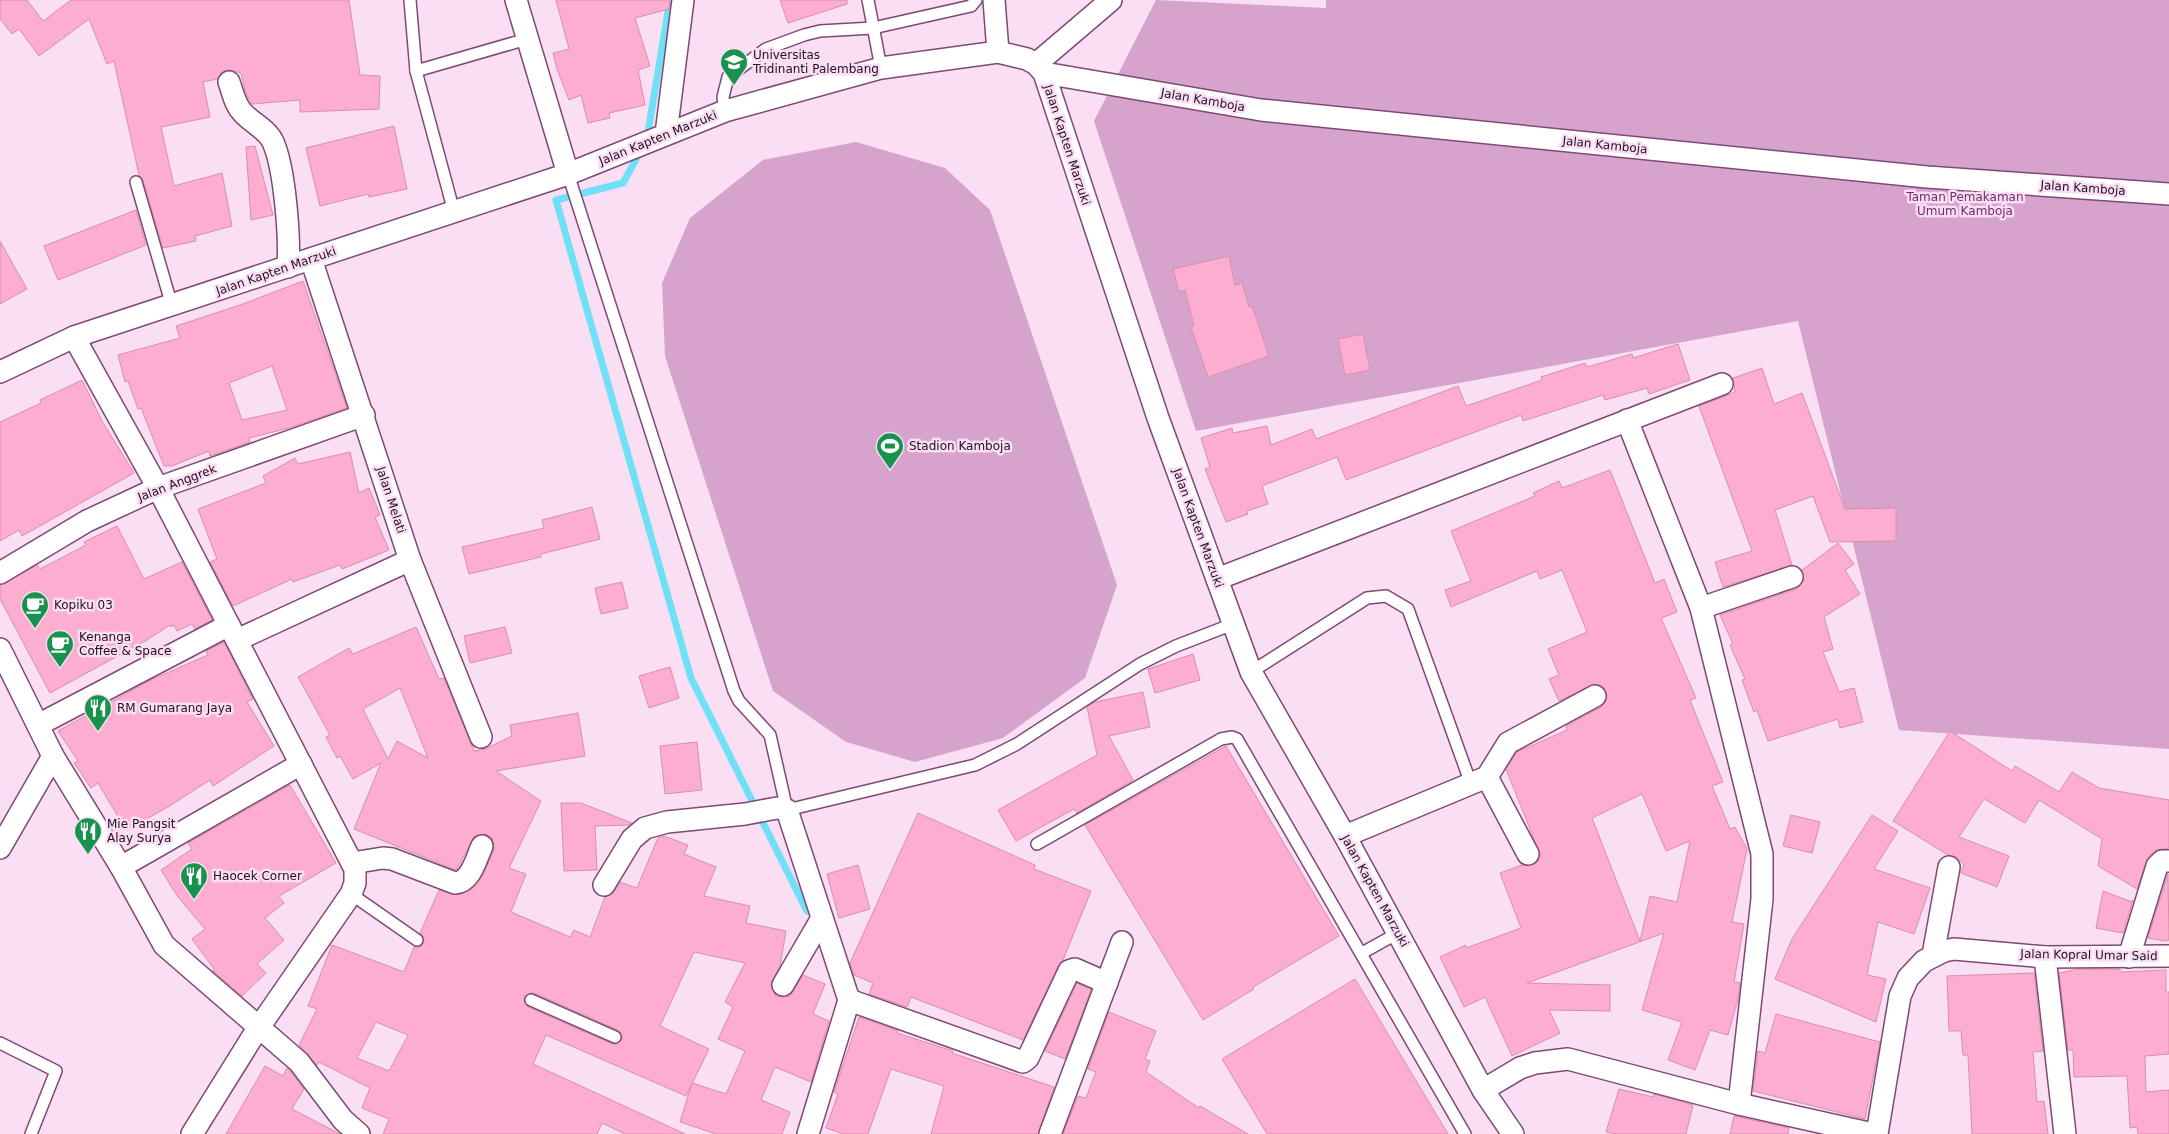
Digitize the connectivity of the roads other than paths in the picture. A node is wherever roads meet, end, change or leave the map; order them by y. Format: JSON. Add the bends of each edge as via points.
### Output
{"nodes":[{"id":1,"x":410,"y":0,"type":"edge"},
{"id":2,"x":516,"y":0,"type":"edge"},
{"id":3,"x":683,"y":0,"type":"edge"},
{"id":4,"x":868,"y":0,"type":"edge"},
{"id":5,"x":976,"y":0,"type":"edge"},
{"id":6,"x":994,"y":0,"type":"edge"},
{"id":7,"x":1111,"y":0,"type":"edge"},
{"id":8,"x":873,"y":28,"type":"junction"},
{"id":9,"x":527,"y":39,"type":"junction"},
{"id":10,"x":998,"y":52,"type":"junction"},
{"id":11,"x":881,"y":68,"type":"junction"},
{"id":12,"x":1040,"y":69,"type":"junction"},
{"id":13,"x":416,"y":71,"type":"junction"},
{"id":14,"x":229,"y":82,"type":"dead end"},
{"id":15,"x":725,"y":111,"type":"junction"},
{"id":16,"x":662,"y":136,"type":"junction"},
{"id":17,"x":570,"y":180,"type":"junction"},
{"id":18,"x":136,"y":182,"type":"dead end"},
{"id":19,"x":2169,"y":194,"type":"edge"},
{"id":20,"x":454,"y":212,"type":"junction"},
{"id":21,"x":311,"y":259,"type":"junction"},
{"id":22,"x":288,"y":267,"type":"junction"},
{"id":23,"x":172,"y":306,"type":"junction"},
{"id":24,"x":74,"y":337,"type":"junction"},
{"id":25,"x":0,"y":372,"type":"edge"},
{"id":26,"x":1722,"y":384,"type":"dead end"},
{"id":27,"x":364,"y":415,"type":"junction"},
{"id":28,"x":1627,"y":420,"type":"junction"},
{"id":29,"x":158,"y":488,"type":"junction"},
{"id":30,"x":410,"y":560,"type":"junction"},
{"id":31,"x":0,"y":573,"type":"edge"},
{"id":32,"x":1792,"y":577,"type":"dead end"},
{"id":33,"x":1217,"y":579,"type":"junction"},
{"id":34,"x":1701,"y":608,"type":"junction"},
{"id":35,"x":1233,"y":624,"type":"junction"},
{"id":36,"x":233,"y":632,"type":"junction"},
{"id":37,"x":0,"y":649,"type":"edge"},
{"id":38,"x":1251,"y":672,"type":"junction"},
{"id":39,"x":1596,"y":696,"type":"dead end"},
{"id":40,"x":38,"y":725,"type":"junction"},
{"id":41,"x":481,"y":736,"type":"dead end"},
{"id":42,"x":54,"y":756,"type":"junction"},
{"id":43,"x":301,"y":764,"type":"junction"},
{"id":44,"x":1479,"y":780,"type":"junction"},
{"id":45,"x":782,"y":809,"type":"junction"},
{"id":46,"x":1345,"y":836,"type":"junction"},
{"id":47,"x":1037,"y":844,"type":"dead end"},
{"id":48,"x":482,"y":846,"type":"dead end"},
{"id":49,"x":1,"y":848,"type":"edge"},
{"id":50,"x":1528,"y":854,"type":"dead end"},
{"id":51,"x":2169,"y":861,"type":"edge"},
{"id":52,"x":352,"y":863,"type":"junction"},
{"id":53,"x":121,"y":867,"type":"junction"},
{"id":54,"x":1949,"y":867,"type":"dead end"},
{"id":55,"x":604,"y":885,"type":"dead end"},
{"id":56,"x":351,"y":894,"type":"junction"},
{"id":57,"x":822,"y":918,"type":"junction"},
{"id":58,"x":1398,"y":934,"type":"junction"},
{"id":59,"x":417,"y":940,"type":"dead end"},
{"id":60,"x":1122,"y":942,"type":"dead end"},
{"id":61,"x":1362,"y":953,"type":"junction"},
{"id":62,"x":1933,"y":955,"type":"junction"},
{"id":63,"x":2169,"y":956,"type":"edge"},
{"id":64,"x":2045,"y":957,"type":"junction"},
{"id":65,"x":2129,"y":957,"type":"junction"},
{"id":66,"x":1107,"y":983,"type":"junction"},
{"id":67,"x":783,"y":985,"type":"dead end"},
{"id":68,"x":532,"y":1000,"type":"dead end"},
{"id":69,"x":849,"y":1000,"type":"junction"},
{"id":70,"x":260,"y":1027,"type":"junction"},
{"id":71,"x":615,"y":1037,"type":"dead end"},
{"id":72,"x":0,"y":1043,"type":"edge"},
{"id":73,"x":1483,"y":1090,"type":"junction"},
{"id":74,"x":1739,"y":1104,"type":"junction"},
{"id":75,"x":31,"y":1134,"type":"edge"},
{"id":76,"x":192,"y":1134,"type":"edge"},
{"id":77,"x":358,"y":1134,"type":"edge"},
{"id":78,"x":808,"y":1134,"type":"edge"},
{"id":79,"x":1050,"y":1134,"type":"edge"},
{"id":80,"x":1465,"y":1134,"type":"edge"},
{"id":81,"x":1513,"y":1134,"type":"edge"},
{"id":82,"x":1875,"y":1134,"type":"edge"},
{"id":83,"x":2065,"y":1134,"type":"edge"}],
"edges":[{"from":1,"to":13,"type":"lane"},
{"from":2,"to":9,"type":"street"},
{"from":3,"to":16,"type":"street"},
{"from":4,"to":8,"type":"lane"},
{"from":5,"to":8,"type":"lane","via":[[972,6]]},
{"from":6,"to":10,"type":"street"},
{"from":7,"to":12,"type":"street"},
{"from":8,"to":11,"type":"lane"},
{"from":8,"to":15,"type":"lane","via":[[820,31],[766,49],[728,77],[723,97]]},
{"from":9,"to":13,"type":"lane"},
{"from":9,"to":17,"type":"street"},
{"from":10,"to":11,"type":"street","name":"Jalan Kapten Marzuki"},
{"from":10,"to":12,"type":"street","name":"Jalan Kapten Marzuki","via":[[1015,54]]},
{"from":11,"to":15,"type":"street","name":"Jalan Kapten Marzuki"},
{"from":12,"to":19,"type":"street","name":"Jalan Kamboja","via":[[1262,110],[1927,177]]},
{"from":12,"to":33,"type":"street","name":"Jalan Kapten Marzuki","via":[[1155,409]]},
{"from":13,"to":20,"type":"lane"},
{"from":14,"to":22,"type":"street","via":[[237,105],[273,142],[282,181],[289,245]]},
{"from":15,"to":16,"type":"street","name":"Jalan Kapten Marzuki"},
{"from":16,"to":17,"type":"street","name":"Jalan Kapten Marzuki"},
{"from":17,"to":20,"type":"street","name":"Jalan Kapten Marzuki"},
{"from":17,"to":45,"type":"lane","via":[[734,691],[770,735]]},
{"from":18,"to":23,"type":"lane"},
{"from":20,"to":21,"type":"street","name":"Jalan Kapten Marzuki"},
{"from":21,"to":22,"type":"street","name":"Jalan Kapten Marzuki"},
{"from":21,"to":27,"type":"street","name":"Jalan Melati"},
{"from":22,"to":23,"type":"street","name":"Jalan Kapten Marzuki"},
{"from":23,"to":24,"type":"street","name":"Jalan Kapten Marzuki"},
{"from":24,"to":25,"type":"street","name":"Jalan Kapten Marzuki"},
{"from":24,"to":29,"type":"street"},
{"from":26,"to":28,"type":"street"},
{"from":27,"to":29,"type":"street","name":"Jalan Anggrek"},
{"from":27,"to":30,"type":"street","name":"Jalan Melati"},
{"from":28,"to":33,"type":"street"},
{"from":28,"to":34,"type":"street"},
{"from":29,"to":31,"type":"street","name":"Jalan Anggrek","via":[[87,521]]},
{"from":29,"to":36,"type":"street"},
{"from":30,"to":36,"type":"street"},
{"from":30,"to":41,"type":"street","name":"Jalan Melati"},
{"from":32,"to":34,"type":"street"},
{"from":33,"to":35,"type":"street","name":"Jalan Kapten Marzuki"},
{"from":34,"to":74,"type":"street","via":[[1764,868]]},
{"from":35,"to":38,"type":"street","name":"Jalan Kapten Marzuki"},
{"from":35,"to":45,"type":"lane","via":[[1140,664],[1017,744],[975,765]]},
{"from":36,"to":40,"type":"street"},
{"from":36,"to":43,"type":"street"},
{"from":37,"to":40,"type":"street"},
{"from":38,"to":44,"type":"lane","via":[[1367,598],[1386,596],[1408,609]]},
{"from":38,"to":46,"type":"street","name":"Jalan Kapten Marzuki"},
{"from":39,"to":44,"type":"street","via":[[1508,743]]},
{"from":40,"to":42,"type":"street"},
{"from":42,"to":49,"type":"street"},
{"from":42,"to":53,"type":"street"},
{"from":43,"to":52,"type":"street"},
{"from":43,"to":53,"type":"street"},
{"from":44,"to":46,"type":"street"},
{"from":44,"to":50,"type":"street"},
{"from":45,"to":55,"type":"street","via":[[667,822],[645,828],[632,839]]},
{"from":45,"to":57,"type":"street"},
{"from":46,"to":58,"type":"street","name":"Jalan Kapten Marzuki"},
{"from":47,"to":61,"type":"lane","via":[[1221,740],[1232,737],[1241,743]]},
{"from":48,"to":52,"type":"street","via":[[462,883],[392,859]]},
{"from":51,"to":65,"type":"street","via":[[2162,861],[2156,866]]},
{"from":52,"to":56,"type":"street","via":[[356,877]]},
{"from":53,"to":70,"type":"street","via":[[164,945]]},
{"from":54,"to":62,"type":"street"},
{"from":56,"to":59,"type":"lane"},
{"from":56,"to":70,"type":"street"},
{"from":57,"to":67,"type":"street"},
{"from":57,"to":69,"type":"street"},
{"from":58,"to":61,"type":"lane"},
{"from":58,"to":73,"type":"street","name":"Jalan Kapten Marzuki"},
{"from":60,"to":66,"type":"street"},
{"from":61,"to":80,"type":"lane"},
{"from":62,"to":64,"type":"street","name":"Jalan Kopral Umar Said","via":[[1954,949]]},
{"from":62,"to":82,"type":"street","name":"Jalan Kopral Umar Said","via":[[1908,978],[1900,996]]},
{"from":63,"to":65,"type":"street","name":"Jalan Kopral Umar Said"},
{"from":64,"to":65,"type":"street","name":"Jalan Kopral Umar Said"},
{"from":64,"to":83,"type":"street"},
{"from":66,"to":69,"type":"street","via":[[1080,971],[1069,971],[1028,1058],[1021,1062]]},
{"from":66,"to":79,"type":"street"},
{"from":68,"to":71,"type":"lane"},
{"from":69,"to":78,"type":"street"},
{"from":70,"to":76,"type":"street"},
{"from":70,"to":77,"type":"street","via":[[299,1062]]},
{"from":72,"to":75,"type":"lane","via":[[56,1071]]},
{"from":73,"to":74,"type":"street","via":[[1520,1068],[1568,1058]]},
{"from":73,"to":81,"type":"street","name":"Jalan Kapten Marzuki"},
{"from":74,"to":82,"type":"street"}]}
